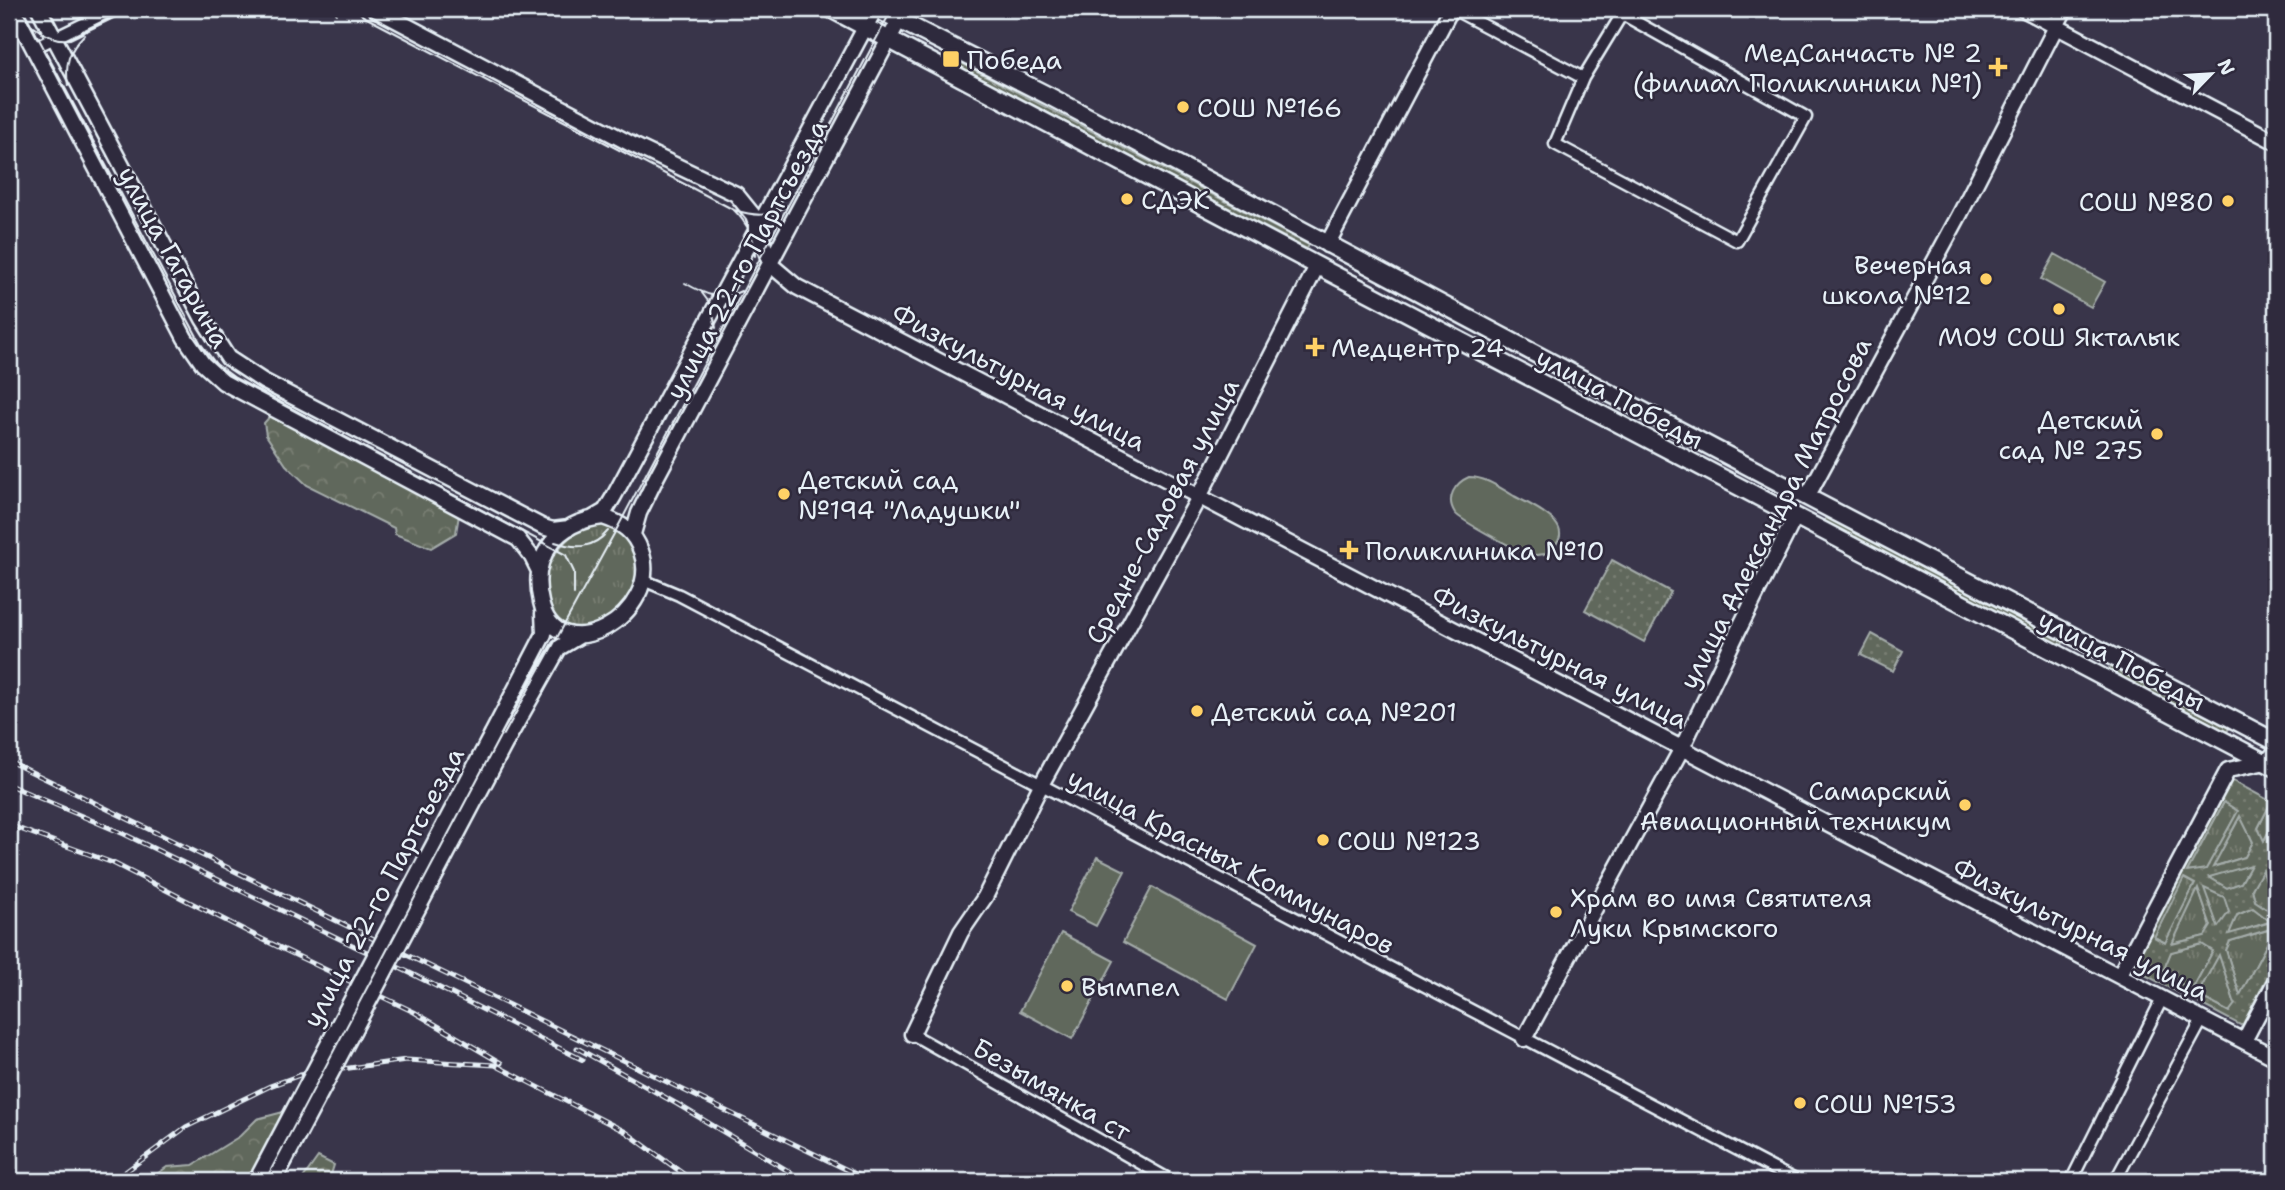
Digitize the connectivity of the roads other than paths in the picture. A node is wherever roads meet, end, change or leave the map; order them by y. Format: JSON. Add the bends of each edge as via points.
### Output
{"nodes":[{"id":1,"x":13,"y":9,"type":"edge"},
{"id":2,"x":39,"y":9,"type":"edge"},
{"id":3,"x":114,"y":9,"type":"edge"},
{"id":4,"x":375,"y":9,"type":"edge"},
{"id":5,"x":831,"y":9,"type":"edge"},
{"id":6,"x":876,"y":9,"type":"edge"},
{"id":7,"x":1452,"y":9,"type":"edge"},
{"id":8,"x":2023,"y":9,"type":"edge"},
{"id":9,"x":2065,"y":9,"type":"edge"},
{"id":10,"x":903,"y":14,"type":"edge"},
{"id":11,"x":866,"y":26,"type":"junction"},
{"id":12,"x":2056,"y":26,"type":"junction"},
{"id":13,"x":55,"y":38,"type":"junction"},
{"id":14,"x":891,"y":40,"type":"junction"},
{"id":15,"x":952,"y":47,"type":"junction"},
{"id":16,"x":34,"y":48,"type":"junction"},
{"id":17,"x":943,"y":68,"type":"junction"},
{"id":18,"x":1583,"y":78,"type":"junction"},
{"id":19,"x":2276,"y":142,"type":"edge"},
{"id":20,"x":758,"y":228,"type":"junction"},
{"id":21,"x":1327,"y":245,"type":"junction"},
{"id":22,"x":771,"y":265,"type":"junction"},
{"id":23,"x":1317,"y":266,"type":"junction"},
{"id":24,"x":1807,"y":497,"type":"junction"},
{"id":25,"x":1198,"y":499,"type":"junction"},
{"id":26,"x":1796,"y":517,"type":"junction"},
{"id":27,"x":593,"y":518,"type":"junction"},
{"id":28,"x":569,"y":528,"type":"junction"},
{"id":29,"x":633,"y":534,"type":"junction"},
{"id":30,"x":538,"y":569,"type":"junction"},
{"id":31,"x":643,"y":580,"type":"junction"},
{"id":32,"x":543,"y":613,"type":"junction"},
{"id":33,"x":2071,"y":635,"type":"junction"},
{"id":34,"x":579,"y":636,"type":"junction"},
{"id":35,"x":2108,"y":654,"type":"junction"},
{"id":36,"x":2061,"y":656,"type":"junction"},
{"id":37,"x":2096,"y":675,"type":"junction"},
{"id":38,"x":2276,"y":742,"type":"edge"},
{"id":39,"x":1682,"y":748,"type":"junction"},
{"id":40,"x":2273,"y":761,"type":"edge"},
{"id":41,"x":1041,"y":785,"type":"junction"},
{"id":42,"x":2119,"y":976,"type":"junction"},
{"id":43,"x":2276,"y":980,"type":"edge"},
{"id":44,"x":2162,"y":999,"type":"junction"},
{"id":45,"x":2202,"y":1020,"type":"junction"},
{"id":46,"x":912,"y":1034,"type":"joint"},
{"id":47,"x":1524,"y":1039,"type":"junction"},
{"id":48,"x":2244,"y":1041,"type":"junction"},
{"id":49,"x":2276,"y":1058,"type":"edge"},
{"id":50,"x":256,"y":1181,"type":"edge"},
{"id":51,"x":274,"y":1181,"type":"edge"},
{"id":52,"x":1172,"y":1181,"type":"edge"},
{"id":53,"x":1797,"y":1181,"type":"edge"},
{"id":54,"x":2071,"y":1181,"type":"edge"},
{"id":55,"x":2115,"y":1181,"type":"edge"}],
"edges":[{"from":1,"to":16,"type":"main road","name":"улица Гагарина"},
{"from":2,"to":13,"type":"main road","name":"улица Гагарина"},
{"from":3,"to":13,"type":"street"},
{"from":4,"to":20,"type":"main road","via":[[736,194]]},
{"from":5,"to":11,"type":"main road","name":"улица Победы"},
{"from":6,"to":10,"type":"main road","name":"улица Победы"},
{"from":6,"to":11,"type":"main road","name":"улица 22-го Партсъезда"},
{"from":7,"to":18,"type":"street"},
{"from":7,"to":21,"type":"main road","name":"Средне-Садовая улица"},
{"from":8,"to":12,"type":"main road"},
{"from":9,"to":12,"type":"main road","name":"улица Александра Матросова"},
{"from":10,"to":14,"type":"main road","name":"улица 22-го Партсъезда"},
{"from":10,"to":15,"type":"main road","name":"улица Победы"},
{"from":11,"to":14,"type":"main road","name":"улица Победы"},
{"from":11,"to":20,"type":"main road","name":"улица 22-го Партсъезда"},
{"from":12,"to":19,"type":"main road"},
{"from":12,"to":24,"type":"main road","name":"улица Александра Матросова"},
{"from":13,"to":16,"type":"street"},
{"from":13,"to":28,"type":"main road","name":"улица Гагарина","via":[[228,358],[263,381],[543,527]]},
{"from":14,"to":17,"type":"main road","name":"улица Победы"},
{"from":14,"to":22,"type":"main road","name":"улица 22-го Партсъезда"},
{"from":15,"to":17,"type":"main road","via":[[937,50],[935,56]]},
{"from":15,"to":21,"type":"main road","name":"улица Победы"},
{"from":16,"to":30,"type":"main road","name":"улица Гагарина","via":[[186,338],[214,375],[518,539]]},
{"from":17,"to":23,"type":"main road","name":"улица Победы"},
{"from":18,"to":18,"type":"street","via":[[1622,14],[1806,117],[1737,241],[1555,144]]},
{"from":20,"to":22,"type":"main road"},
{"from":20,"to":27,"type":"main road","name":"улица 22-го Партсъезда","via":[[614,496],[605,511]]},
{"from":21,"to":23,"type":"main road","name":"Средне-Садовая улица"},
{"from":21,"to":24,"type":"main road","name":"улица Победы"},
{"from":22,"to":25,"type":"main road","name":"Физкультурная улица","via":[[797,287]]},
{"from":22,"to":29,"type":"main road","name":"улица 22-го Партсъезда","via":[[650,490]]},
{"from":23,"to":25,"type":"main road","name":"Средне-Садовая улица"},
{"from":23,"to":26,"type":"main road","name":"улица Победы"},
{"from":24,"to":26,"type":"main road","name":"улица Александра Матросова"},
{"from":24,"to":33,"type":"main road","name":"улица Победы"},
{"from":25,"to":39,"type":"main road","name":"Физкультурная улица"},
{"from":25,"to":41,"type":"main road","name":"Средне-Садовая улица"},
{"from":26,"to":36,"type":"main road","name":"улица Победы"},
{"from":26,"to":39,"type":"main road","name":"улица Александра Матросова"},
{"from":27,"to":28,"type":"main road"},
{"from":27,"to":29,"type":"main road","via":[[620,523]]},
{"from":28,"to":30,"type":"main road","via":[[552,541]]},
{"from":29,"to":31,"type":"main road","via":[[643,554]]},
{"from":30,"to":32,"type":"main road"},
{"from":31,"to":34,"type":"main road","via":[[633,606],[620,619]]},
{"from":31,"to":41,"type":"street","name":"улица Красных Коммунаров"},
{"from":32,"to":34,"type":"main road","via":[[560,631]]},
{"from":32,"to":50,"type":"main road","name":"улица 22-го Партсъезда","bridge":true,"via":[[544,634]]},
{"from":33,"to":35,"type":"main road","name":"улица Победы"},
{"from":33,"to":36,"type":"main road","via":[[2077,650]]},
{"from":34,"to":51,"type":"main road","name":"улица 22-го Партсъезда","bridge":true,"via":[[559,648],[506,742]]},
{"from":35,"to":37,"type":"main road","via":[[2095,660]]},
{"from":35,"to":38,"type":"main road","name":"улица Победы"},
{"from":36,"to":37,"type":"main road","name":"улица Победы"},
{"from":37,"to":40,"type":"main road","name":"улица Победы"},
{"from":39,"to":42,"type":"main road","name":"Физкультурная улица"},
{"from":39,"to":47,"type":"main road","name":"улица Александра Матросова"},
{"from":40,"to":42,"type":"main road","via":[[2228,770]]},
{"from":41,"to":46,"type":"main road","name":"Средне-Садовая улица"},
{"from":41,"to":47,"type":"street","name":"улица Красных Коммунаров"},
{"from":42,"to":44,"type":"main road","name":"Физкультурная улица"},
{"from":43,"to":48,"type":"main road"},
{"from":44,"to":45,"type":"main road","name":"Физкультурная улица"},
{"from":44,"to":54,"type":"street"},
{"from":45,"to":48,"type":"main road","name":"Физкультурная улица"},
{"from":45,"to":55,"type":"street"},
{"from":46,"to":52,"type":"street","name":"Безымянка ст"},
{"from":47,"to":53,"type":"street","name":"улица Красных Коммунаров"},
{"from":48,"to":49,"type":"main road","name":"Физкультурная улица"}]}
